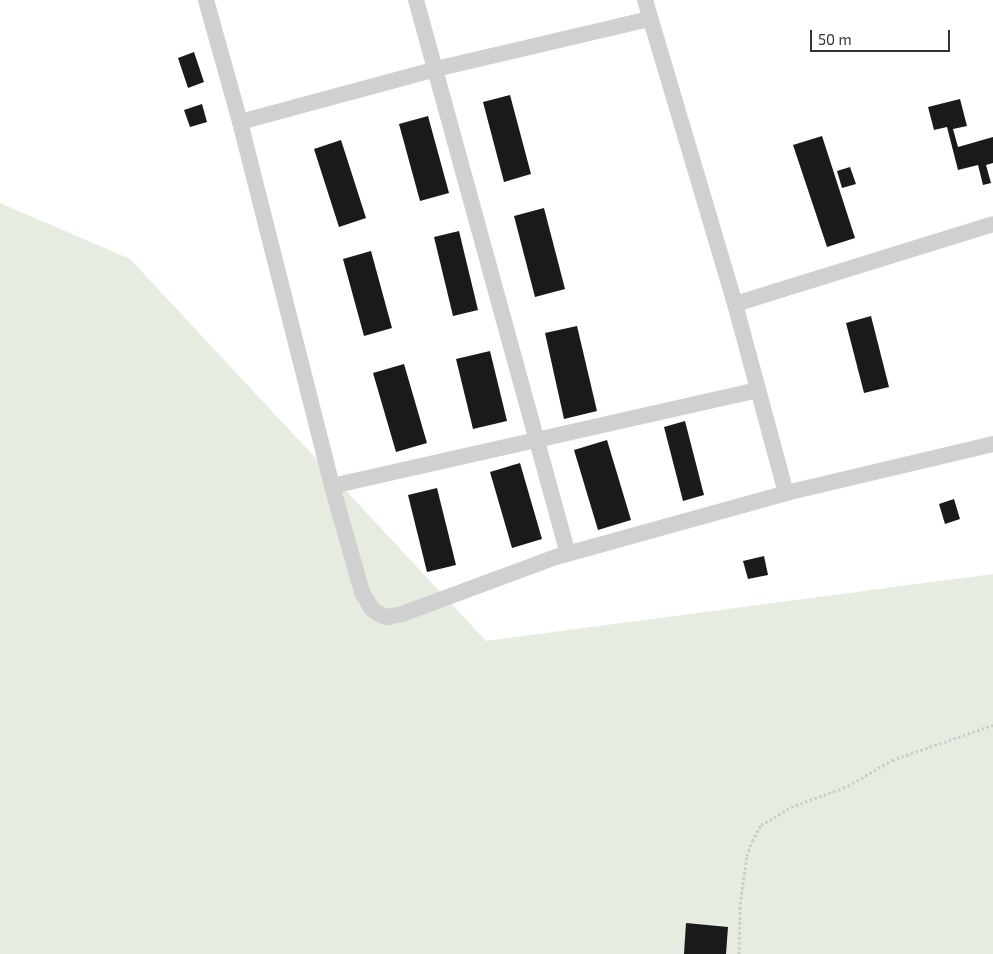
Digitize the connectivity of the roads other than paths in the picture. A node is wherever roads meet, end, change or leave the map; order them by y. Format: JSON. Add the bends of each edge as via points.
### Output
{"nodes":[{"id":1,"x":206,"y":0,"type":"edge"},
{"id":2,"x":416,"y":0,"type":"edge"},
{"id":3,"x":645,"y":0,"type":"edge"},
{"id":4,"x":650,"y":19,"type":"junction"},
{"id":5,"x":436,"y":69,"type":"junction"},
{"id":6,"x":240,"y":122,"type":"junction"},
{"id":7,"x":993,"y":224,"type":"edge"},
{"id":8,"x":735,"y":304,"type":"junction"},
{"id":9,"x":757,"y":390,"type":"junction"},
{"id":10,"x":536,"y":440,"type":"junction"},
{"id":11,"x":993,"y":444,"type":"edge"},
{"id":12,"x":332,"y":486,"type":"junction"},
{"id":13,"x":786,"y":493,"type":"junction"},
{"id":14,"x":568,"y":554,"type":"junction"}],
"edges":[{"from":1,"to":6,"type":"street"},
{"from":2,"to":5,"type":"street"},
{"from":3,"to":4,"type":"street"},
{"from":4,"to":5,"type":"street"},
{"from":4,"to":8,"type":"street"},
{"from":5,"to":6,"type":"street"},
{"from":5,"to":10,"type":"street"},
{"from":6,"to":12,"type":"street"},
{"from":7,"to":8,"type":"street"},
{"from":8,"to":9,"type":"street"},
{"from":9,"to":10,"type":"street"},
{"from":9,"to":13,"type":"street"},
{"from":10,"to":12,"type":"street"},
{"from":10,"to":14,"type":"street"},
{"from":11,"to":13,"type":"street"},
{"from":12,"to":14,"type":"street","via":[[362,592],[372,609],[387,617]]},
{"from":13,"to":14,"type":"street"}]}
